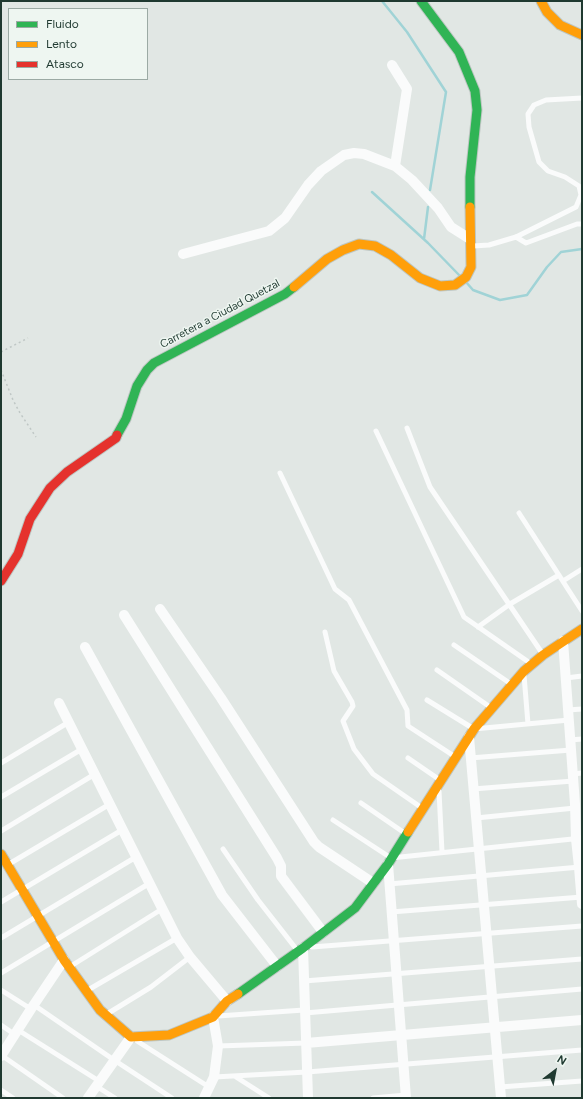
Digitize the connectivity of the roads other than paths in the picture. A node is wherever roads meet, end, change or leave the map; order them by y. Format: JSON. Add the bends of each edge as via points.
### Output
{"nodes":[{"id":1,"x":421,"y":1,"type":"edge"},
{"id":2,"x":542,"y":1,"type":"edge"},
{"id":3,"x":582,"y":35,"type":"edge"},
{"id":4,"x":392,"y":65,"type":"dead end"},
{"id":5,"x":582,"y":98,"type":"edge"},
{"id":6,"x":395,"y":166,"type":"junction"},
{"id":7,"x":582,"y":224,"type":"edge"},
{"id":8,"x":516,"y":236,"type":"junction"},
{"id":9,"x":470,"y":243,"type":"junction"},
{"id":10,"x":183,"y":254,"type":"dead end"},
{"id":11,"x":407,"y":428,"type":"dead end"},
{"id":12,"x":376,"y":431,"type":"dead end"},
{"id":13,"x":280,"y":473,"type":"dead end"},
{"id":14,"x":519,"y":513,"type":"dead end"},
{"id":15,"x":582,"y":569,"type":"edge"},
{"id":16,"x":559,"y":574,"type":"junction"},
{"id":17,"x":1,"y":581,"type":"edge"},
{"id":18,"x":563,"y":581,"type":"junction"},
{"id":19,"x":510,"y":604,"type":"junction"},
{"id":20,"x":160,"y":609,"type":"dead end"},
{"id":21,"x":582,"y":610,"type":"edge"},
{"id":22,"x":124,"y":615,"type":"dead end"},
{"id":23,"x":478,"y":628,"type":"junction"},
{"id":24,"x":582,"y":629,"type":"edge"},
{"id":25,"x":325,"y":632,"type":"dead end"},
{"id":26,"x":563,"y":641,"type":"junction"},
{"id":27,"x":454,"y":645,"type":"dead end"},
{"id":28,"x":85,"y":647,"type":"dead end"},
{"id":29,"x":543,"y":655,"type":"junction"},
{"id":30,"x":532,"y":664,"type":"junction"},
{"id":31,"x":437,"y":670,"type":"dead end"},
{"id":32,"x":524,"y":671,"type":"junction"},
{"id":33,"x":582,"y":676,"type":"edge"},
{"id":34,"x":566,"y":678,"type":"junction"},
{"id":35,"x":512,"y":685,"type":"junction"},
{"id":36,"x":427,"y":700,"type":"dead end"},
{"id":37,"x":59,"y":703,"type":"dead end"},
{"id":38,"x":492,"y":708,"type":"junction"},
{"id":39,"x":582,"y":709,"type":"edge"},
{"id":40,"x":568,"y":715,"type":"junction"},
{"id":41,"x":69,"y":722,"type":"junction"},
{"id":42,"x":528,"y":724,"type":"junction"},
{"id":43,"x":471,"y":733,"type":"junction"},
{"id":44,"x":582,"y":739,"type":"edge"},
{"id":45,"x":571,"y":745,"type":"junction"},
{"id":46,"x":82,"y":749,"type":"junction"},
{"id":47,"x":456,"y":757,"type":"junction"},
{"id":48,"x":408,"y":758,"type":"dead end"},
{"id":49,"x":470,"y":758,"type":"junction"},
{"id":50,"x":1,"y":762,"type":"edge"},
{"id":51,"x":95,"y":774,"type":"junction"},
{"id":52,"x":576,"y":776,"type":"edge"},
{"id":53,"x":439,"y":782,"type":"junction"},
{"id":54,"x":473,"y":789,"type":"junction"},
{"id":55,"x":1,"y":797,"type":"edge"},
{"id":56,"x":361,"y":803,"type":"dead end"},
{"id":57,"x":110,"y":804,"type":"junction"},
{"id":58,"x":577,"y":805,"type":"edge"},
{"id":59,"x":423,"y":808,"type":"junction"},
{"id":60,"x":476,"y":818,"type":"junction"},
{"id":61,"x":333,"y":820,"type":"dead end"},
{"id":62,"x":122,"y":830,"type":"junction"},
{"id":63,"x":1,"y":831,"type":"edge"},
{"id":64,"x":406,"y":834,"type":"junction"},
{"id":65,"x":579,"y":839,"type":"edge"},
{"id":66,"x":479,"y":848,"type":"junction"},
{"id":67,"x":223,"y":850,"type":"dead end"},
{"id":68,"x":442,"y":852,"type":"junction"},
{"id":69,"x":1,"y":854,"type":"edge"},
{"id":70,"x":136,"y":857,"type":"junction"},
{"id":71,"x":390,"y":861,"type":"junction"},
{"id":72,"x":4,"y":866,"type":"edge"},
{"id":73,"x":581,"y":867,"type":"edge"},
{"id":74,"x":481,"y":876,"type":"junction"},
{"id":75,"x":150,"y":883,"type":"junction"},
{"id":76,"x":373,"y":883,"type":"junction"},
{"id":77,"x":389,"y":884,"type":"junction"},
{"id":78,"x":22,"y":890,"type":"junction"},
{"id":79,"x":582,"y":897,"type":"edge"},
{"id":80,"x":1,"y":902,"type":"edge"},
{"id":81,"x":582,"y":904,"type":"edge"},
{"id":82,"x":484,"y":905,"type":"junction"},
{"id":83,"x":162,"y":909,"type":"junction"},
{"id":84,"x":392,"y":912,"type":"junction"},
{"id":85,"x":38,"y":915,"type":"junction"},
{"id":86,"x":582,"y":926,"type":"edge"},
{"id":87,"x":323,"y":932,"type":"junction"},
{"id":88,"x":486,"y":933,"type":"junction"},
{"id":89,"x":1,"y":938,"type":"edge"},
{"id":90,"x":177,"y":938,"type":"junction"},
{"id":91,"x":54,"y":941,"type":"junction"},
{"id":92,"x":394,"y":941,"type":"junction"},
{"id":93,"x":300,"y":950,"type":"junction"},
{"id":94,"x":190,"y":957,"type":"junction"},
{"id":95,"x":582,"y":959,"type":"edge"},
{"id":96,"x":67,"y":963,"type":"junction"},
{"id":97,"x":277,"y":966,"type":"junction"},
{"id":98,"x":489,"y":966,"type":"junction"},
{"id":99,"x":1,"y":973,"type":"edge"},
{"id":100,"x":396,"y":973,"type":"junction"},
{"id":101,"x":304,"y":980,"type":"junction"},
{"id":102,"x":582,"y":989,"type":"edge"},
{"id":103,"x":1,"y":990,"type":"edge"},
{"id":104,"x":86,"y":991,"type":"junction"},
{"id":105,"x":492,"y":997,"type":"junction"},
{"id":106,"x":227,"y":1001,"type":"junction"},
{"id":107,"x":399,"y":1005,"type":"junction"},
{"id":108,"x":32,"y":1007,"type":"junction"},
{"id":109,"x":305,"y":1011,"type":"junction"},
{"id":110,"x":105,"y":1015,"type":"junction"},
{"id":111,"x":213,"y":1017,"type":"junction"},
{"id":112,"x":582,"y":1020,"type":"edge"},
{"id":113,"x":1,"y":1026,"type":"edge"},
{"id":114,"x":495,"y":1028,"type":"junction"},
{"id":115,"x":16,"y":1032,"type":"junction"},
{"id":116,"x":400,"y":1034,"type":"junction"},
{"id":117,"x":131,"y":1037,"type":"junction"},
{"id":118,"x":306,"y":1043,"type":"junction"},
{"id":119,"x":218,"y":1046,"type":"junction"},
{"id":120,"x":582,"y":1050,"type":"edge"},
{"id":121,"x":1,"y":1056,"type":"edge"},
{"id":122,"x":498,"y":1057,"type":"junction"},
{"id":123,"x":114,"y":1060,"type":"junction"},
{"id":124,"x":403,"y":1065,"type":"junction"},
{"id":125,"x":307,"y":1072,"type":"junction"},
{"id":126,"x":214,"y":1077,"type":"junction"},
{"id":127,"x":236,"y":1077,"type":"junction"},
{"id":128,"x":582,"y":1081,"type":"edge"},
{"id":129,"x":98,"y":1084,"type":"junction"},
{"id":130,"x":500,"y":1087,"type":"junction"},
{"id":131,"x":1,"y":1090,"type":"edge"},
{"id":132,"x":209,"y":1094,"type":"edge"},
{"id":133,"x":406,"y":1097,"type":"edge"},
{"id":134,"x":13,"y":1098,"type":"edge"},
{"id":135,"x":63,"y":1098,"type":"edge"},
{"id":136,"x":88,"y":1098,"type":"edge"},
{"id":137,"x":115,"y":1098,"type":"edge"},
{"id":138,"x":172,"y":1098,"type":"edge"},
{"id":139,"x":269,"y":1098,"type":"edge"},
{"id":140,"x":308,"y":1098,"type":"edge"},
{"id":141,"x":373,"y":1098,"type":"edge"},
{"id":142,"x":501,"y":1098,"type":"edge"}],
"edges":[{"from":1,"to":9,"type":"main road","name":"Carretera a Ciudad Quetzal","via":[[459,52],[475,91],[477,110],[470,178]]},
{"from":2,"to":3,"type":"main road","via":[[547,12],[560,25]]},
{"from":4,"to":6,"type":"street","via":[[407,89]]},
{"from":5,"to":8,"type":"lane","via":[[546,100],[534,105],[528,114],[528,127],[539,162],[548,171],[565,177],[579,186],[581,196],[576,207]]},
{"from":6,"to":9,"type":"street","via":[[438,208],[450,227]]},
{"from":6,"to":10,"type":"street","via":[[364,154],[344,155],[321,171],[285,218],[269,232]]},
{"from":7,"to":8,"type":"lane","via":[[526,243]]},
{"from":8,"to":9,"type":"lane","via":[[489,245]]},
{"from":9,"to":17,"type":"main road","name":"Carretera a Ciudad Quetzal","via":[[471,267],[466,277],[455,285],[446,287],[420,278],[375,246],[359,244],[343,250],[326,259],[285,294],[154,363],[137,386],[126,419],[116,438],[67,472],[44,496],[30,519],[18,554]]},
{"from":11,"to":19,"type":"lane","via":[[430,486]]},
{"from":12,"to":23,"type":"lane","via":[[464,617]]},
{"from":13,"to":47,"type":"lane","via":[[334,589],[349,600],[407,710],[408,726]]},
{"from":14,"to":16,"type":"lane"},
{"from":15,"to":18,"type":"lane"},
{"from":16,"to":18,"type":"lane"},
{"from":16,"to":19,"type":"lane"},
{"from":18,"to":21,"type":"lane"},
{"from":19,"to":23,"type":"lane"},
{"from":19,"to":29,"type":"lane"},
{"from":20,"to":76,"type":"street","via":[[314,842]]},
{"from":22,"to":87,"type":"street","via":[[277,858],[281,876]]},
{"from":23,"to":30,"type":"lane"},
{"from":24,"to":26,"type":"main road"},
{"from":25,"to":59,"type":"lane","via":[[334,671],[353,706],[343,721],[354,749],[373,774]]},
{"from":26,"to":29,"type":"main road"},
{"from":26,"to":34,"type":"street"},
{"from":27,"to":35,"type":"lane"},
{"from":28,"to":97,"type":"street","via":[[222,895]]},
{"from":29,"to":30,"type":"main road"},
{"from":30,"to":32,"type":"main road"},
{"from":31,"to":38,"type":"lane"},
{"from":32,"to":35,"type":"main road"},
{"from":32,"to":42,"type":"lane"},
{"from":33,"to":34,"type":"lane"},
{"from":34,"to":40,"type":"street"},
{"from":35,"to":38,"type":"main road"},
{"from":36,"to":43,"type":"lane"},
{"from":37,"to":41,"type":"street"},
{"from":38,"to":43,"type":"main road"},
{"from":39,"to":40,"type":"lane"},
{"from":40,"to":42,"type":"lane"},
{"from":40,"to":45,"type":"street"},
{"from":41,"to":46,"type":"street"},
{"from":41,"to":50,"type":"lane"},
{"from":42,"to":43,"type":"lane"},
{"from":43,"to":47,"type":"main road"},
{"from":43,"to":49,"type":"street"},
{"from":44,"to":45,"type":"lane"},
{"from":45,"to":49,"type":"lane"},
{"from":45,"to":52,"type":"street"},
{"from":46,"to":51,"type":"street"},
{"from":46,"to":55,"type":"lane"},
{"from":47,"to":53,"type":"main road"},
{"from":48,"to":53,"type":"lane"},
{"from":49,"to":54,"type":"street"},
{"from":51,"to":57,"type":"street"},
{"from":51,"to":63,"type":"lane"},
{"from":52,"to":54,"type":"lane"},
{"from":52,"to":58,"type":"street"},
{"from":53,"to":59,"type":"main road"},
{"from":53,"to":68,"type":"lane"},
{"from":54,"to":60,"type":"street"},
{"from":56,"to":64,"type":"lane"},
{"from":57,"to":62,"type":"street"},
{"from":57,"to":72,"type":"lane"},
{"from":58,"to":60,"type":"lane"},
{"from":58,"to":65,"type":"street"},
{"from":59,"to":64,"type":"main road"},
{"from":60,"to":66,"type":"street"},
{"from":61,"to":71,"type":"lane"},
{"from":62,"to":70,"type":"street"},
{"from":62,"to":78,"type":"lane"},
{"from":64,"to":71,"type":"main road"},
{"from":65,"to":66,"type":"lane"},
{"from":65,"to":73,"type":"street"},
{"from":66,"to":68,"type":"lane"},
{"from":66,"to":74,"type":"street"},
{"from":67,"to":93,"type":"lane","via":[[258,900]]},
{"from":68,"to":71,"type":"lane"},
{"from":69,"to":72,"type":"main road"},
{"from":70,"to":75,"type":"street"},
{"from":70,"to":85,"type":"lane"},
{"from":71,"to":76,"type":"main road"},
{"from":71,"to":77,"type":"street"},
{"from":72,"to":78,"type":"main road"},
{"from":73,"to":74,"type":"lane"},
{"from":73,"to":79,"type":"street"},
{"from":74,"to":77,"type":"lane"},
{"from":74,"to":82,"type":"street"},
{"from":75,"to":83,"type":"street"},
{"from":75,"to":91,"type":"lane"},
{"from":76,"to":87,"type":"main road","via":[[355,908]]},
{"from":77,"to":84,"type":"street"},
{"from":78,"to":80,"type":"lane"},
{"from":78,"to":85,"type":"main road"},
{"from":79,"to":81,"type":"street"},
{"from":79,"to":82,"type":"lane"},
{"from":82,"to":84,"type":"lane"},
{"from":82,"to":88,"type":"street"},
{"from":83,"to":90,"type":"street"},
{"from":83,"to":96,"type":"lane"},
{"from":84,"to":92,"type":"street"},
{"from":85,"to":89,"type":"lane"},
{"from":85,"to":91,"type":"main road"},
{"from":86,"to":88,"type":"lane"},
{"from":87,"to":93,"type":"main road"},
{"from":88,"to":92,"type":"lane"},
{"from":88,"to":98,"type":"street"},
{"from":90,"to":94,"type":"street"},
{"from":90,"to":104,"type":"lane"},
{"from":91,"to":96,"type":"main road"},
{"from":91,"to":99,"type":"lane"},
{"from":92,"to":93,"type":"lane"},
{"from":92,"to":100,"type":"street"},
{"from":93,"to":97,"type":"main road"},
{"from":93,"to":101,"type":"street"},
{"from":94,"to":106,"type":"street"},
{"from":94,"to":110,"type":"lane","via":[[151,987]]},
{"from":95,"to":98,"type":"lane"},
{"from":96,"to":104,"type":"main road"},
{"from":96,"to":108,"type":"street"},
{"from":97,"to":106,"type":"main road"},
{"from":98,"to":100,"type":"lane"},
{"from":98,"to":105,"type":"street"},
{"from":100,"to":101,"type":"lane"},
{"from":100,"to":107,"type":"street"},
{"from":101,"to":109,"type":"street"},
{"from":102,"to":105,"type":"lane"},
{"from":103,"to":108,"type":"lane"},
{"from":104,"to":110,"type":"main road"},
{"from":105,"to":107,"type":"lane"},
{"from":105,"to":114,"type":"street"},
{"from":106,"to":111,"type":"main road"},
{"from":107,"to":109,"type":"lane"},
{"from":107,"to":116,"type":"street"},
{"from":108,"to":115,"type":"street"},
{"from":108,"to":123,"type":"lane"},
{"from":109,"to":111,"type":"lane"},
{"from":109,"to":118,"type":"street"},
{"from":110,"to":117,"type":"main road"},
{"from":111,"to":117,"type":"main road","via":[[169,1035]]},
{"from":111,"to":119,"type":"street"},
{"from":112,"to":114,"type":"street"},
{"from":113,"to":115,"type":"lane"},
{"from":114,"to":116,"type":"street"},
{"from":114,"to":122,"type":"street"},
{"from":115,"to":121,"type":"street"},
{"from":115,"to":129,"type":"lane"},
{"from":116,"to":118,"type":"street"},
{"from":116,"to":124,"type":"street"},
{"from":117,"to":123,"type":"street"},
{"from":117,"to":132,"type":"lane"},
{"from":118,"to":119,"type":"lane"},
{"from":118,"to":125,"type":"street"},
{"from":119,"to":126,"type":"street"},
{"from":120,"to":122,"type":"lane"},
{"from":121,"to":135,"type":"lane"},
{"from":122,"to":124,"type":"lane"},
{"from":122,"to":130,"type":"street"},
{"from":123,"to":129,"type":"street"},
{"from":123,"to":138,"type":"lane"},
{"from":124,"to":125,"type":"lane"},
{"from":124,"to":133,"type":"street"},
{"from":125,"to":127,"type":"lane"},
{"from":125,"to":140,"type":"street"},
{"from":126,"to":127,"type":"lane"},
{"from":126,"to":132,"type":"street"},
{"from":127,"to":139,"type":"lane"},
{"from":128,"to":130,"type":"lane"},
{"from":129,"to":136,"type":"street"},
{"from":129,"to":137,"type":"lane"},
{"from":130,"to":142,"type":"street"},
{"from":131,"to":134,"type":"lane"},
{"from":133,"to":141,"type":"lane"}]}
